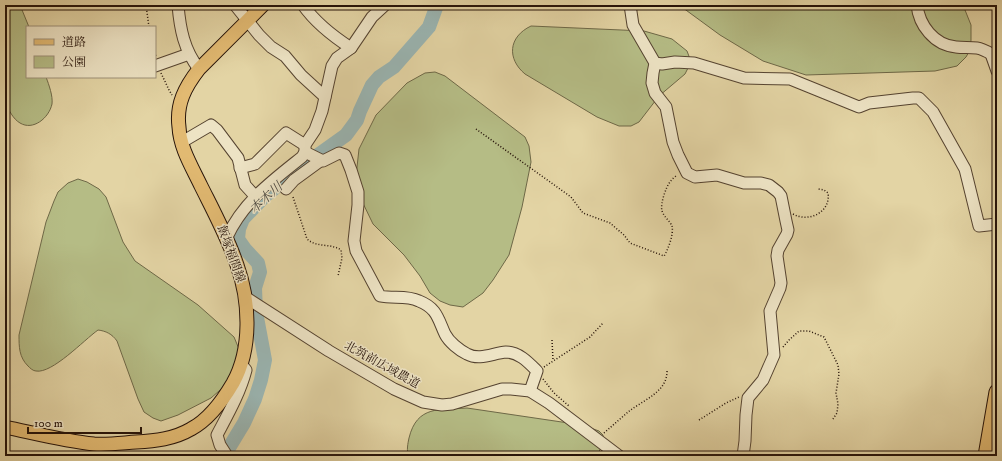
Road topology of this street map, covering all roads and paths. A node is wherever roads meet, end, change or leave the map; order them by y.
1 (146, 5) edge
2 (178, 5) edge
3 (235, 5) edge
4 (263, 5) edge
5 (303, 5) edge
6 (385, 5) edge
7 (630, 5) edge
8 (917, 5) edge
9 (248, 21) junction
10 (149, 26) edge
11 (352, 48) junction
12 (189, 54) junction
13 (994, 56) edge
14 (656, 63) junction
15 (156, 65) edge
16 (199, 69) junction
17 (997, 71) edge
18 (325, 96) junction
19 (179, 104) junction
20 (476, 129) dead end
21 (182, 142) junction
22 (305, 149) junction
23 (320, 161) junction
24 (240, 168) junction
25 (687, 173) junction
26 (276, 178) junction
27 (818, 189) dead end
28 (290, 193) junction
29 (255, 196) junction
30 (782, 200) junction
31 (997, 224) edge
32 (227, 237) junction
33 (338, 276) dead end
34 (250, 300) junction
35 (603, 323) dead end
36 (552, 340) dead end
37 (774, 355) junction
38 (553, 360) junction
39 (242, 365) junction
40 (667, 370) dead end
41 (537, 371) junction
42 (530, 392) junction
43 (997, 392) edge
44 (748, 398) junction
45 (570, 419) junction
46 (833, 419) dead end
47 (700, 420) dead end
48 (5, 426) edge
49 (596, 439) junction
50 (227, 456) edge
51 (619, 456) edge
52 (743, 456) edge
53 (986, 456) edge

1 - 10 path
2 - 12 street
3 - 9 street
4 - 9 main road, 飯塚福間線
5 - 11 street
6 - 11 street
7 - 14 street
8 - 13 street
9 - 16 main road, 飯塚福間線
9 - 18 street
11 - 18 street
12 - 15 street
12 - 16 street
13 - 17 street
14 - 25 street
14 - 31 street
15 - 19 path
16 - 19 main road, 飯塚福間線
18 - 22 street
19 - 21 main road, 飯塚福間線
20 - 25 path
21 - 24 street
21 - 32 main road, 飯塚福間線
22 - 23 street
22 - 24 street
22 - 26 street
23 - 28 street
23 - 41 street
24 - 29 street
25 - 30 street
26 - 28 street
26 - 29 street
27 - 30 path
28 - 33 path
29 - 32 street
30 - 37 street
32 - 34 main road, 飯塚福間線
34 - 39 main road, 飯塚福間線
34 - 42 street, 北筑前広域農道
35 - 38 path
36 - 38 path
37 - 44 street
37 - 46 path
38 - 41 path
39 - 48 main road, 飯塚福間線
39 - 50 street
40 - 49 path
41 - 42 street
41 - 45 path
42 - 45 street, 北筑前広域農道
43 - 53 highway
44 - 47 path
44 - 52 street
45 - 49 street, 北筑前広域農道
49 - 51 street, 北筑前広域農道

